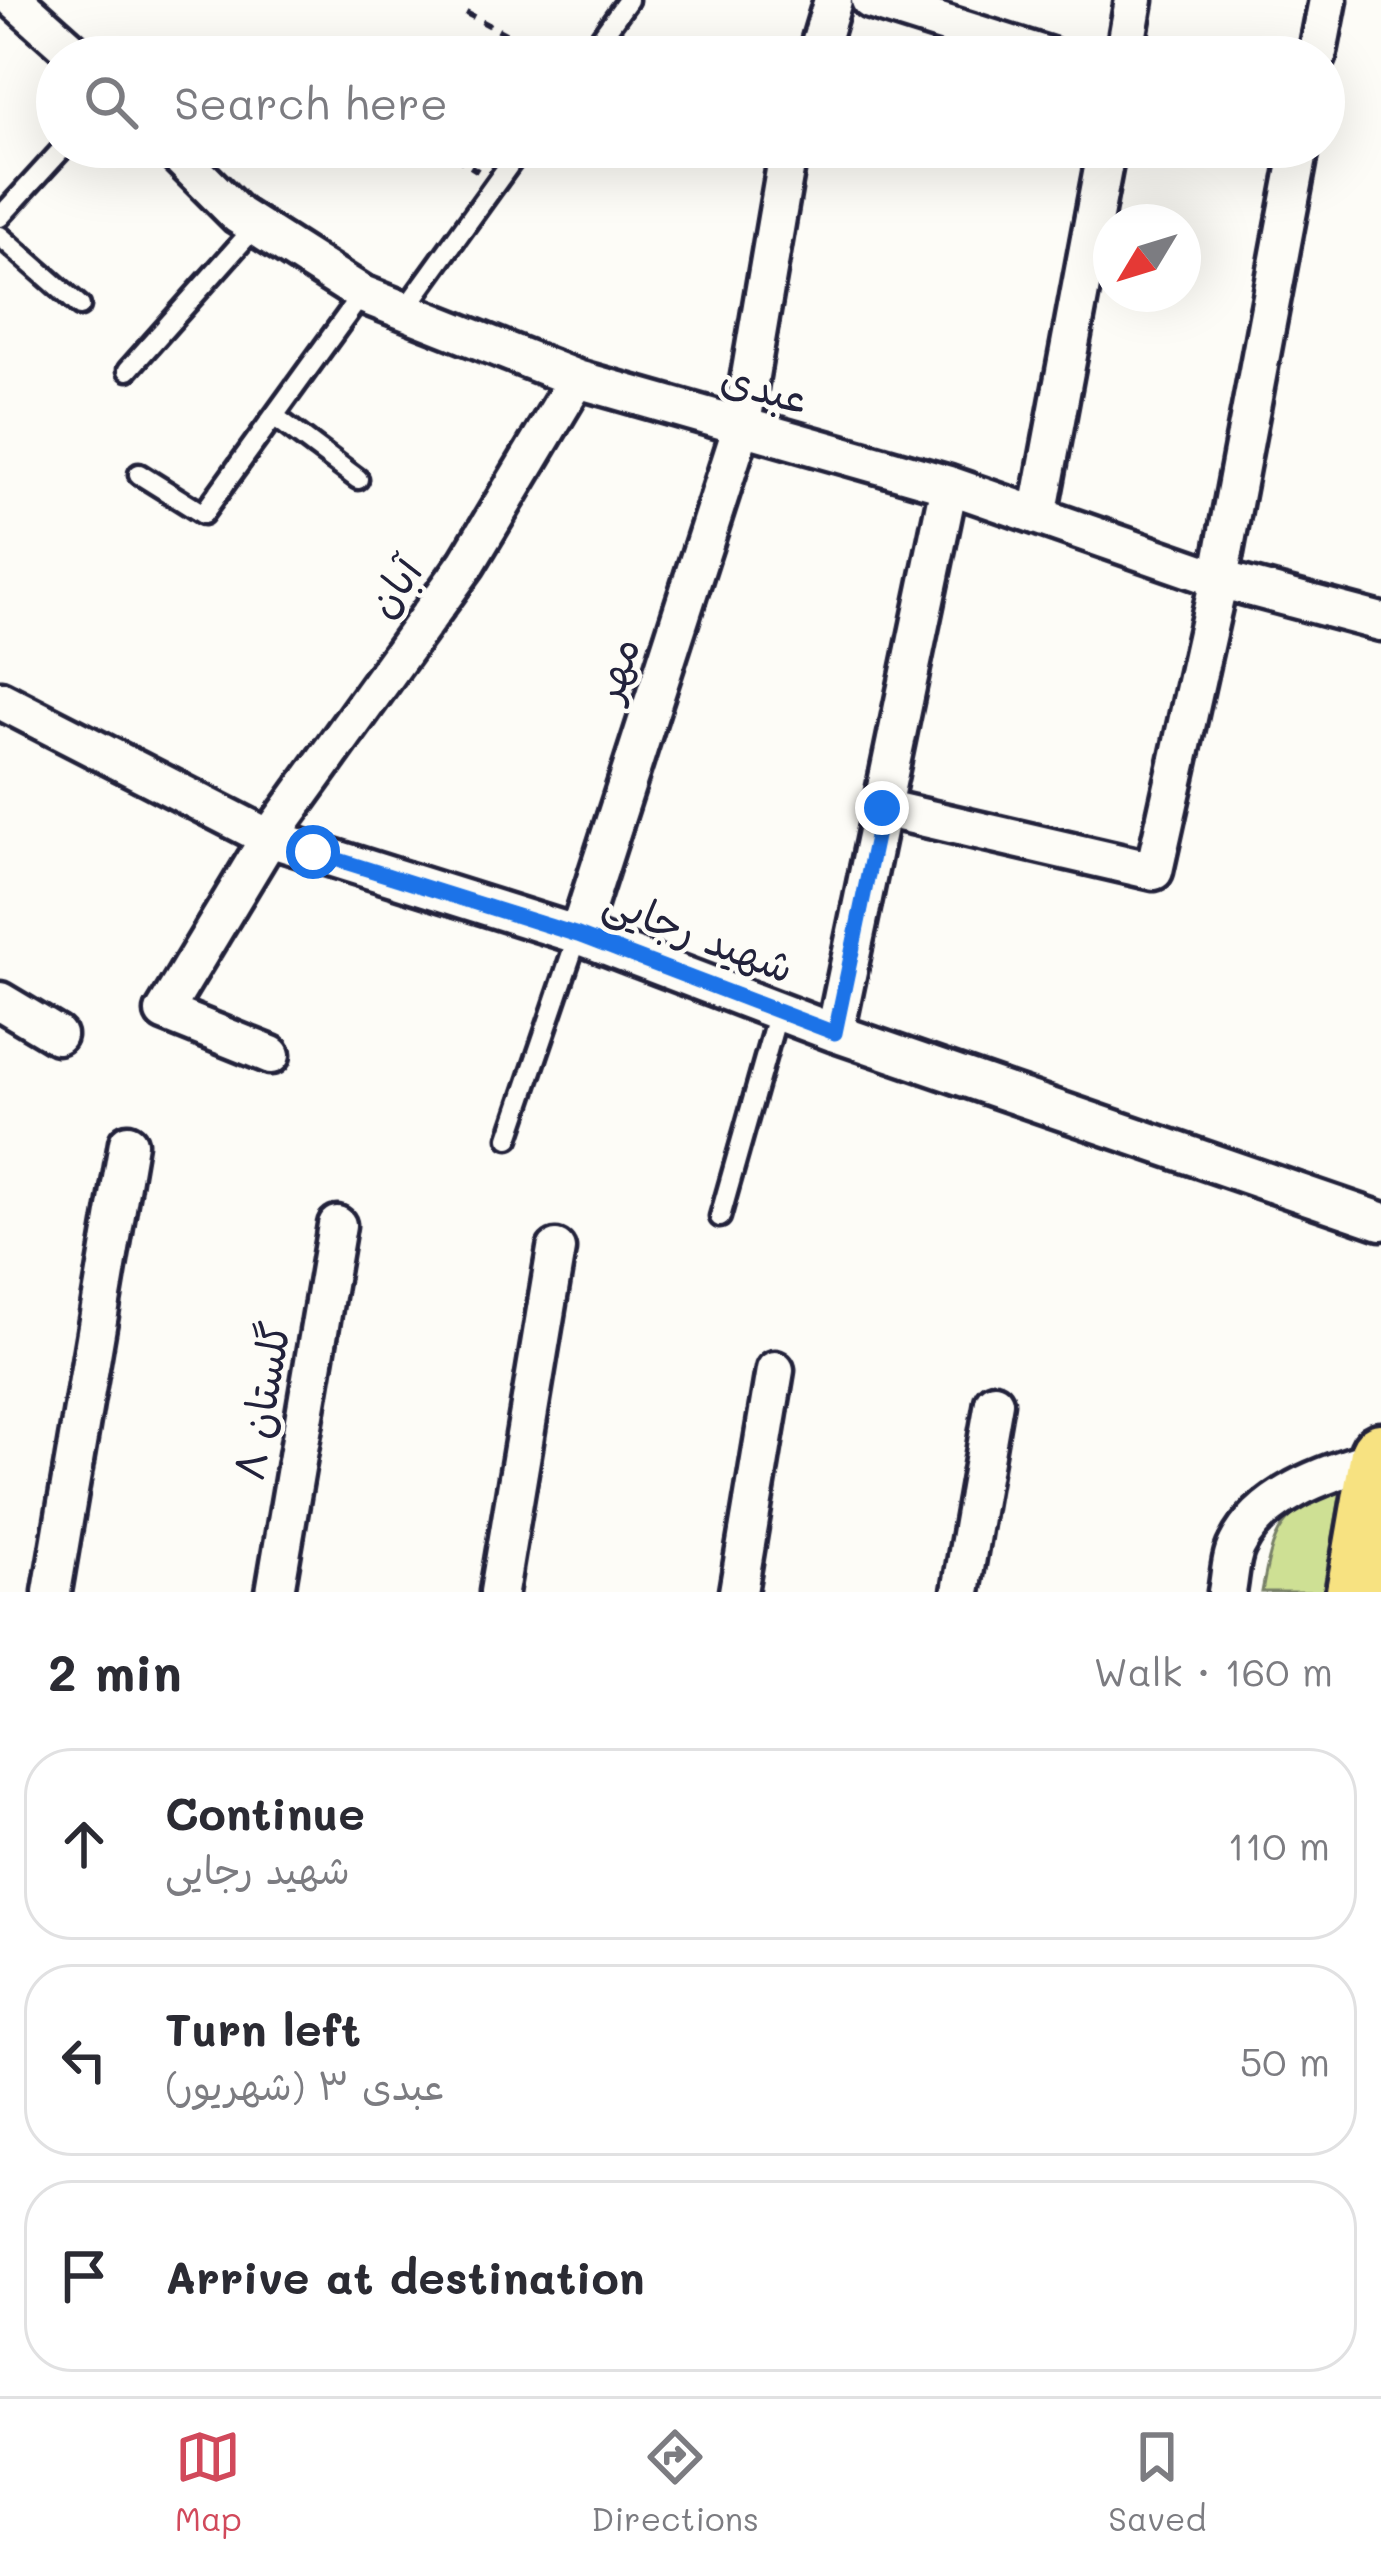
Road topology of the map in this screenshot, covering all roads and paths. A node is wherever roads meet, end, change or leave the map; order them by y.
1 (15, 0) edge
2 (628, 0) edge
3 (833, 0) edge
4 (870, 0) edge
5 (1134, 0) edge
6 (1328, 0) edge
7 (466, 13) dead end
8 (55, 36) edge
9 (509, 36) edge
10 (602, 36) edge
11 (822, 36) edge
12 (984, 36) edge
13 (1128, 36) edge
14 (1321, 36) edge
15 (45, 168) edge
16 (193, 168) edge
17 (473, 168) edge
18 (507, 168) edge
19 (785, 168) edge
20 (1103, 168) edge
21 (1296, 168) edge
22 (496, 183) junction
23 (0, 218) edge
24 (256, 226) junction
25 (0, 236) edge
26 (362, 294) junction
27 (80, 306) dead end
28 (404, 311) junction
29 (128, 370) dead end
30 (577, 379) junction
31 (274, 416) junction
32 (741, 429) junction
33 (139, 474) dead end
34 (358, 479) dead end
35 (950, 485) junction
36 (1038, 516) junction
37 (1220, 579) junction
38 (1381, 622) edge
39 (0, 700) edge
40 (882, 808) junction
41 (269, 838) junction
42 (578, 935) junction
43 (0, 1001) edge
44 (778, 1012) junction
45 (835, 1033) junction
46 (57, 1035) dead end
47 (271, 1054) dead end
48 (509, 1138) dead end
49 (128, 1143) dead end
50 (720, 1217) dead end
51 (1381, 1221) edge
52 (337, 1225) dead end
53 (556, 1249) dead end
54 (775, 1370) dead end
55 (994, 1402) dead end
56 (1381, 1455) edge
57 (52, 1592) edge
58 (275, 1592) edge
59 (499, 1592) edge
60 (738, 1592) edge
61 (961, 1592) edge
62 (1227, 1592) edge
63 (1357, 1592) edge

1 - 8 street
2 - 10 lane
3 - 11 street
4 - 12 street
5 - 13 street
6 - 14 street
7 - 9 path
15 - 23 lane
16 - 24 street, عبدی
17 - 22 path
18 - 22 lane
19 - 32 street, مهر
20 - 36 street
21 - 37 street
22 - 28 lane
24 - 26 street, عبدی
24 - 29 lane
25 - 27 lane
26 - 28 street, عبدی
26 - 31 lane
28 - 30 street, عبدی
30 - 32 street, عبدی
30 - 41 street, آبان
31 - 33 lane
31 - 34 lane
32 - 35 street, عبدی
32 - 42 street, مهر
35 - 36 street, عبدی
35 - 40 street
36 - 37 street, عبدی
37 - 38 street, عبدی
37 - 40 street
39 - 41 street, شهید رجایی
40 - 45 street
41 - 42 street, شهید رجایی
41 - 47 street, آبان
42 - 44 street, شهید رجایی
42 - 48 lane
43 - 46 street
44 - 45 street, شهید رجایی
44 - 50 lane
45 - 51 street, شهید رجایی
49 - 57 street
52 - 58 street, گلستان ۸
53 - 59 street
54 - 60 street
55 - 61 street
56 - 62 street
56 - 63 highway

